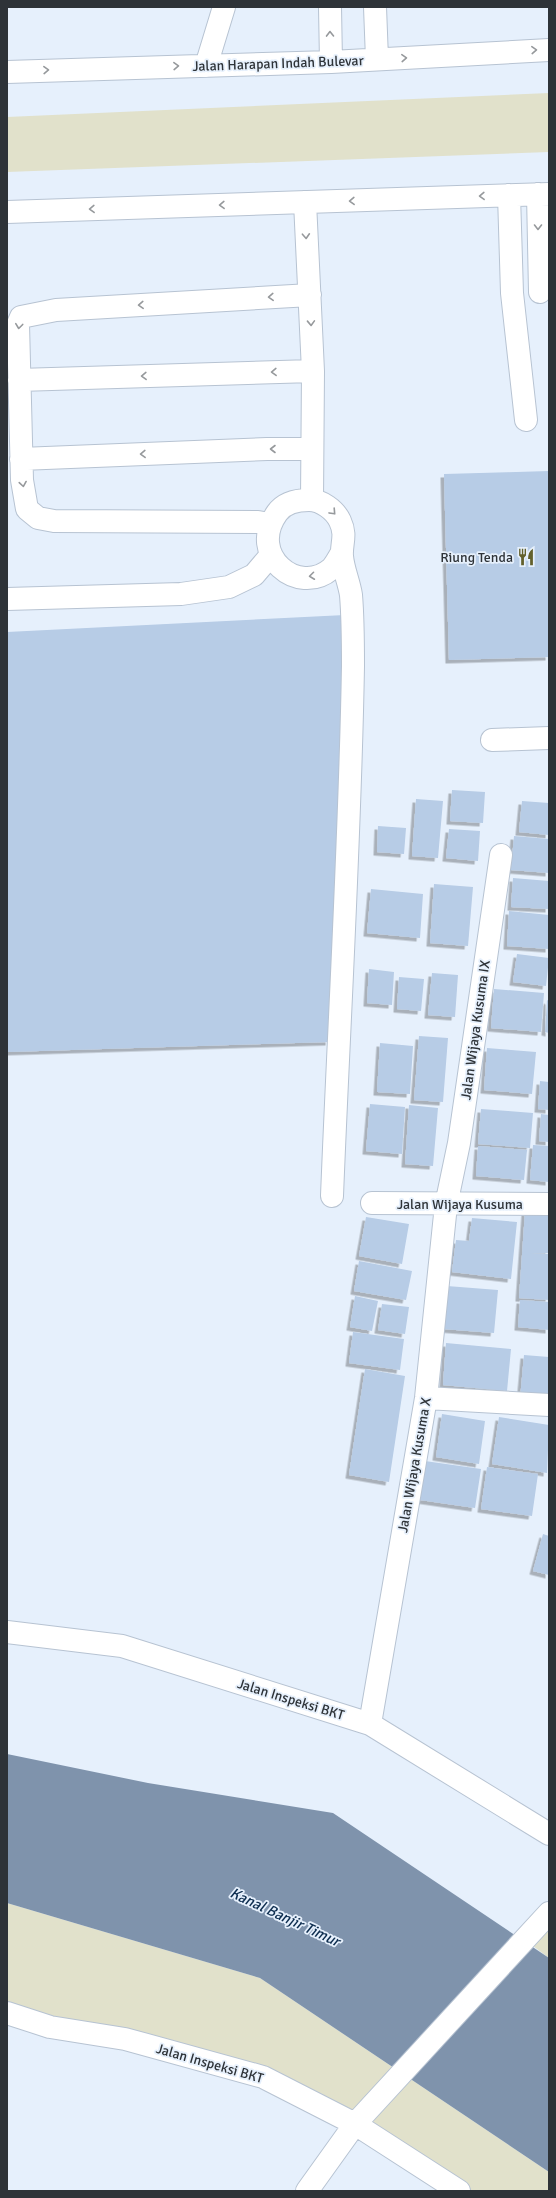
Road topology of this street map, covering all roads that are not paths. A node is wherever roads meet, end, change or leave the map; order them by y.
1 (224, 7) edge
2 (330, 7) edge
3 (375, 7) edge
4 (549, 50) edge
5 (377, 59) junction
6 (331, 62) junction
7 (206, 66) junction
8 (7, 72) edge
9 (543, 194) edge
10 (509, 195) junction
11 (305, 202) junction
12 (7, 212) edge
13 (545, 292) edge
14 (512, 293) junction
15 (310, 295) junction
16 (313, 371) junction
17 (19, 380) junction
18 (526, 420) dead end
19 (312, 449) junction
20 (21, 460) junction
21 (312, 500) junction
22 (269, 524) junction
23 (341, 554) junction
24 (271, 556) junction
25 (7, 600) edge
26 (549, 738) edge
27 (492, 740) dead end
28 (501, 855) dead end
29 (332, 1196) dead end
30 (372, 1203) dead end
31 (549, 1204) edge
32 (446, 1205) junction
33 (426, 1398) junction
34 (549, 1405) edge
35 (7, 1632) edge
36 (370, 1724) junction
37 (549, 1834) edge
38 (549, 1913) edge
39 (7, 2013) edge
40 (355, 2124) junction
41 (307, 2191) edge
42 (459, 2191) edge

1 - 7 street
6 -> 2 street
3 - 5 street
5 -> 4 street, Jalan Harapan Indah Bulevar
5 - 6 street, Jalan Harapan Indah Bulevar
6 - 7 street, Jalan Harapan Indah Bulevar
8 -> 7 street, Jalan Harapan Indah Bulevar
9 - 10 street
9 -> 13 street
10 -> 11 street
10 - 14 street
11 -> 12 street
11 -> 15 street
13 - 14 street
14 - 18 street
15 -> 16 street
15 -> 17 street
16 -> 17 street
16 - 19 street
17 - 20 street
19 -> 20 street
19 - 21 street
20 -> 22 street
21 - 22 street
21 -> 23 street
22 - 24 street
23 -> 24 street
23 - 29 street
24 - 25 street
26 - 27 street
28 - 32 street, Jalan Wijaya Kusuma IX
30 - 32 street, Jalan Wijaya Kusuma
31 - 32 street, Jalan Wijaya Kusuma
32 - 33 street, Jalan Wijaya Kusuma X
33 - 34 street
33 - 36 street, Jalan Wijaya Kusuma X
35 - 36 street, Jalan Inspeksi BKT
36 - 37 street, Jalan Inspeksi BKT
38 - 40 street
39 - 40 street, Jalan Inspeksi BKT
40 - 41 street
40 - 42 street, Jalan Inspeksi BKT

